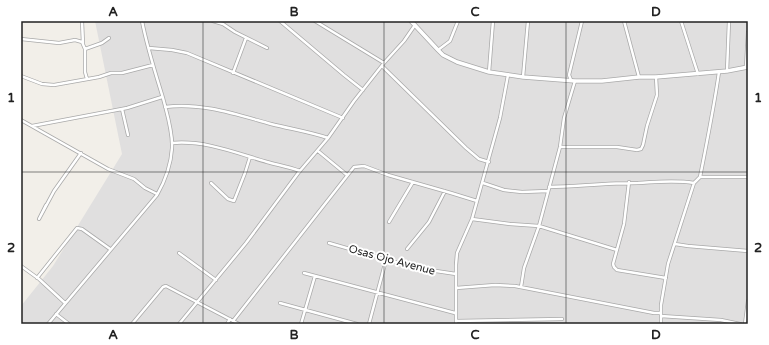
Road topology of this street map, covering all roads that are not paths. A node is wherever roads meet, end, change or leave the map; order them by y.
1 (82, 21) edge
2 (142, 21) edge
3 (213, 21) edge
4 (280, 21) edge
5 (315, 21) edge
6 (411, 21) edge
7 (458, 21) edge
8 (493, 21) edge
9 (528, 21) edge
10 (582, 21) edge
11 (624, 21) edge
12 (681, 21) edge
13 (729, 21) edge
14 (416, 25) junction
15 (748, 32) edge
16 (109, 38) dead end
17 (246, 38) junction
18 (21, 39) edge
19 (83, 44) junction
20 (149, 48) junction
21 (267, 48) dead end
22 (85, 49) junction
23 (438, 50) junction
24 (383, 64) junction
25 (153, 65) junction
26 (747, 67) edge
27 (719, 71) junction
28 (727, 71) junction
29 (489, 72) junction
30 (233, 73) junction
31 (698, 74) junction
32 (508, 75) junction
33 (21, 76) edge
34 (523, 77) junction
35 (639, 77) junction
36 (656, 77) junction
37 (87, 79) junction
38 (573, 81) junction
39 (363, 90) junction
40 (162, 97) junction
41 (165, 107) junction
42 (122, 109) junction
43 (343, 118) junction
44 (21, 120) edge
45 (32, 126) junction
46 (128, 135) dead end
47 (328, 138) junction
48 (172, 143) junction
49 (560, 147) junction
50 (318, 151) junction
51 (81, 153) junction
52 (250, 157) junction
53 (488, 162) junction
54 (300, 170) junction
55 (347, 175) junction
56 (700, 177) junction
57 (748, 177) edge
58 (413, 182) junction
59 (629, 182) junction
60 (211, 183) dead end
61 (483, 183) junction
62 (694, 183) junction
63 (549, 187) junction
64 (445, 191) junction
65 (548, 191) junction
66 (157, 194) junction
67 (477, 202) junction
68 (46, 205) dead end
69 (43, 212) dead end
70 (39, 219) junction
71 (472, 219) junction
72 (389, 222) dead end
73 (539, 226) junction
74 (328, 243) dead end
75 (675, 244) junction
76 (407, 249) dead end
77 (110, 250) junction
78 (616, 250) junction
79 (748, 251) edge
80 (180, 253) dead end
81 (386, 260) junction
82 (21, 266) edge
83 (304, 273) dead end
84 (456, 274) junction
85 (315, 276) junction
86 (37, 278) junction
87 (666, 278) junction
88 (216, 280) junction
89 (521, 287) junction
90 (456, 288) junction
91 (378, 293) junction
92 (748, 301) edge
93 (198, 302) junction
94 (65, 303) junction
95 (280, 303) dead end
96 (305, 310) junction
97 (455, 313) junction
98 (56, 314) junction
99 (661, 314) junction
100 (230, 319) junction
101 (562, 319) dead end
102 (233, 321) junction
103 (456, 323) edge
104 (48, 324) edge
105 (69, 324) edge
106 (132, 324) edge
107 (179, 324) edge
108 (227, 324) edge
109 (239, 324) edge
110 (302, 324) edge
111 (356, 324) edge
112 (369, 324) edge
113 (660, 324) edge
114 (740, 324) edge
115 (744, 324) edge

1 - 19 street
2 - 20 street
3 - 17 street
4 - 39 street
5 - 24 street
6 - 14 street
7 - 23 street
8 - 29 street
9 - 34 street
10 - 38 street
11 - 35 street
12 - 31 street
13 - 28 street
14 - 23 street
14 - 24 street
15 - 26 street
16 - 22 street
17 - 21 street
17 - 30 street
18 - 19 street
19 - 22 street
20 - 25 street
20 - 30 street
22 - 37 street
23 - 29 street
24 - 39 street
24 - 53 street
25 - 37 street
25 - 40 street
26 - 28 street
27 - 28 street
27 - 31 street
27 - 56 street
29 - 32 street
30 - 43 street
31 - 36 street
32 - 34 street
32 - 53 street
33 - 37 street
34 - 38 street
35 - 36 street
35 - 38 street
36 - 49 street
38 - 49 street
39 - 43 street
40 - 41 street
40 - 42 street
41 - 47 street
41 - 48 street
42 - 45 street
42 - 46 street
43 - 47 street
44 - 45 street
45 - 51 street
47 - 50 street
48 - 52 street
48 - 66 street
49 - 63 street
50 - 54 street
50 - 55 street
51 - 66 street
51 - 70 street
52 - 54 street
52 - 60 street
53 - 61 street
54 - 88 street
55 - 58 street
55 - 102 street
56 - 57 street
56 - 62 street
58 - 64 street
58 - 72 street
59 - 62 street
59 - 63 street
59 - 78 street
61 - 65 street
61 - 67 street
62 - 75 street
63 - 65 street
64 - 67 street
64 - 76 street
65 - 73 street
66 - 77 street
67 - 71 street
68 - 70 street
69 - 70 street
71 - 73 street
71 - 84 street
73 - 78 street
73 - 89 street
74 - 81 street, Osas Ojo Avenue
75 - 79 street
75 - 87 street
77 - 86 street
77 - 94 street
78 - 87 street
80 - 88 street
81 - 84 street, Osas Ojo Avenue
81 - 91 street
82 - 86 street
83 - 85 street
84 - 90 street
85 - 91 street
85 - 96 street
86 - 94 street
87 - 99 street
88 - 93 street
89 - 90 street
89 - 99 street
90 - 97 street
91 - 97 street
91 - 112 street
92 - 115 street
93 - 100 street
93 - 106 street
93 - 107 street
94 - 98 street
95 - 96 street
96 - 110 street
96 - 111 street
97 - 103 street
98 - 104 street
98 - 105 street
99 - 113 street
99 - 114 street
100 - 102 street
100 - 108 street
101 - 103 street
102 - 109 street

